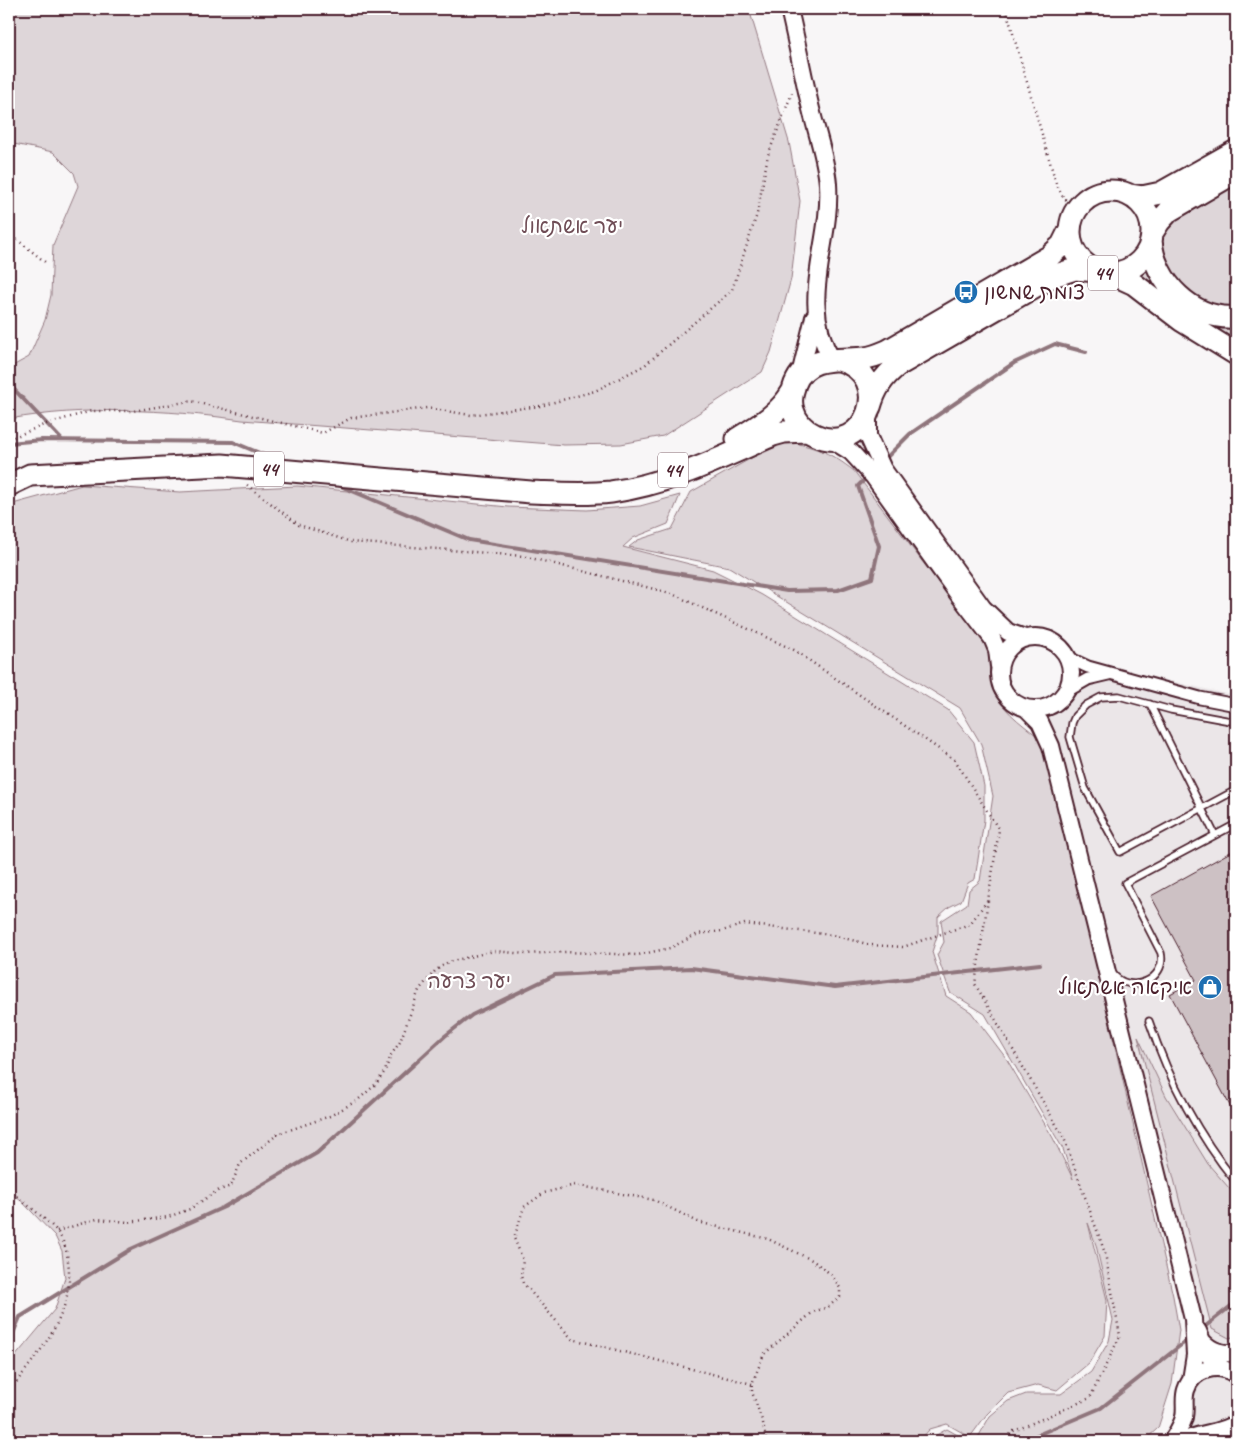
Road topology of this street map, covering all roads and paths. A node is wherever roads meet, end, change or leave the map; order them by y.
1 (789, 9) edge
2 (1006, 9) edge
3 (803, 71) junction
4 (1236, 151) edge
5 (1236, 172) edge
6 (1129, 195) junction
7 (1073, 220) junction
8 (9, 233) edge
9 (1152, 237) junction
10 (45, 262) dead end
11 (1103, 272) junction
12 (816, 300) junction
13 (1236, 317) edge
14 (1236, 354) edge
15 (835, 360) junction
16 (796, 383) junction
17 (869, 410) junction
18 (806, 431) junction
19 (9, 439) edge
20 (830, 439) junction
21 (875, 467) junction
22 (245, 483) dead end
23 (9, 485) edge
24 (531, 492) junction
25 (1025, 638) junction
26 (1065, 653) junction
27 (999, 666) junction
28 (1115, 673) junction
29 (1063, 696) junction
30 (1150, 704) junction
31 (1236, 705) edge
32 (1027, 709) junction
33 (1236, 722) edge
34 (1051, 746) junction
35 (1236, 790) edge
36 (1202, 808) junction
37 (1236, 824) edge
38 (1215, 835) junction
39 (988, 899) junction
40 (1103, 957) junction
41 (1149, 1021) dead end
42 (1236, 1182) edge
43 (9, 1190) edge
44 (57, 1231) junction
45 (1193, 1319) junction
46 (1201, 1340) junction
47 (1236, 1353) edge
48 (1230, 1369) edge
49 (1192, 1380) junction
50 (752, 1384) junction
51 (9, 1392) edge
52 (1185, 1403) junction
53 (1236, 1423) edge
54 (1215, 1430) junction
55 (766, 1441) edge
56 (1003, 1441) edge
57 (1172, 1441) edge
58 (1184, 1441) edge

1 - 3 street
2 - 7 path
3 - 12 street
3 - 19 path
4 - 6 highway, 44
5 - 9 highway, 44
6 - 7 highway, 44
6 - 9 highway
7 - 11 highway, 44
7 - 15 highway, 44
8 - 10 path
9 - 11 highway, 44
9 - 13 highway
11 - 14 highway
11 - 17 highway, 44
12 - 15 street
12 - 16 street
15 - 16 highway, 44
15 - 17 highway
16 - 18 highway
16 - 24 highway, 44
17 - 20 highway, 44
17 - 21 street
18 - 20 highway, 44
18 - 24 highway, 44
20 - 21 street
21 - 25 street
21 - 27 street
22 - 39 path
23 - 24 highway, 44
25 - 26 street
25 - 27 street
26 - 28 street
26 - 29 street
27 - 32 street
28 - 29 street
28 - 31 street
29 - 32 street
29 - 34 street
30 - 33 lane
30 - 36 lane
30 - 36 lane
32 - 34 street
34 - 40 street
35 - 36 lane
36 - 38 lane
37 - 38 lane
38 - 40 lane
39 - 44 path
39 - 56 path
40 - 45 street
41 - 42 lane
43 - 44 path
44 - 51 path
45 - 46 street
45 - 49 street
46 - 47 street
46 - 48 street
48 - 49 street
49 - 52 street
50 - 50 path
50 - 55 path
52 - 54 street
52 - 57 street
53 - 54 street
54 - 58 street

